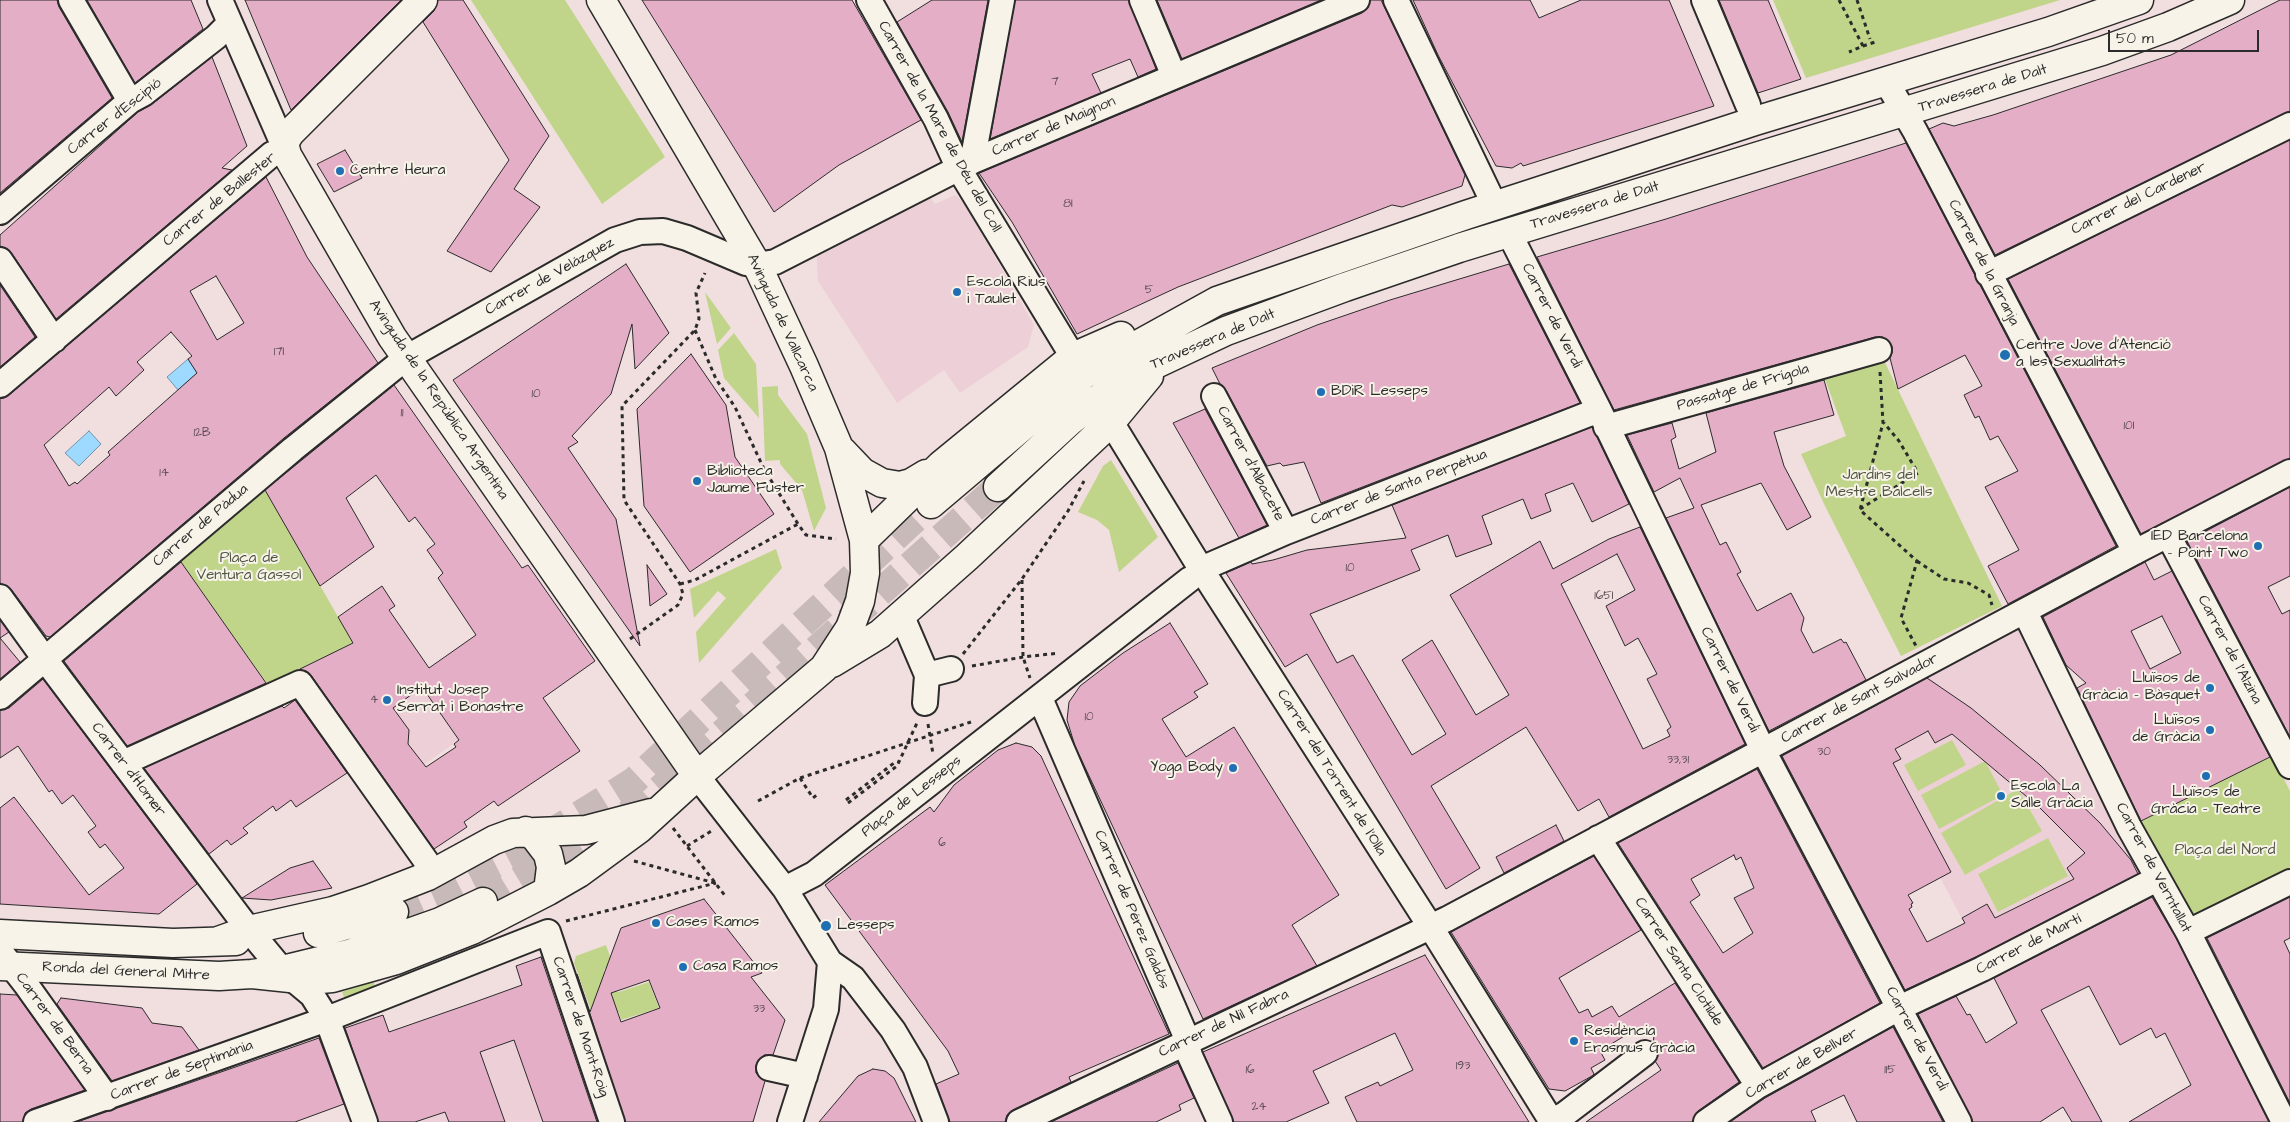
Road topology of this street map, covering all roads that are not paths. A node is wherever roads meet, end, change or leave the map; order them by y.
1 (71, 0) edge
2 (220, 0) edge
3 (423, 0) edge
4 (869, 0) edge
5 (1002, 0) edge
6 (1142, 0) edge
7 (1357, 0) edge
8 (1396, 0) edge
9 (1704, 0) edge
10 (2139, 0) edge
11 (2230, 0) edge
12 (601, 3) edge
13 (230, 23) junction
14 (1174, 76) junction
15 (1886, 81) junction
16 (130, 101) junction
17 (1748, 105) dead end
18 (1905, 113) junction
19 (2290, 125) edge
20 (285, 149) junction
21 (966, 160) junction
22 (1496, 206) junction
23 (0, 212) edge
24 (1508, 233) junction
25 (0, 260) edge
26 (757, 265) junction
27 (1988, 274) junction
28 (54, 340) junction
29 (1879, 350) road end
30 (406, 358) junction
31 (1078, 366) junction
32 (0, 385) edge
33 (1214, 396) dead end
34 (1105, 411) junction
35 (1603, 418) junction
36 (839, 448) junction
37 (941, 465) junction
38 (2290, 472) edge
39 (998, 487) tunnel mouth
40 (931, 504) tunnel mouth
41 (1286, 532) junction
42 (2168, 535) junction
43 (864, 540) junction
44 (2135, 552) junction
45 (1196, 574) junction
46 (0, 597) edge
47 (2025, 612) junction
48 (906, 626) dead end
49 (44, 658) junction
50 (824, 668) junction
51 (951, 669) road end
52 (928, 675) junction
53 (0, 697) edge
54 (1039, 700) junction
55 (924, 703) road end
56 (1763, 750) junction
57 (123, 763) junction
58 (2290, 766) edge
59 (697, 776) junction
60 (667, 820) junction
61 (526, 831) junction
62 (1598, 838) junction
63 (428, 876) junction
64 (2157, 879) junction
65 (2290, 882) edge
66 (785, 889) junction
67 (548, 891) junction
68 (483, 902) tunnel mouth
69 (394, 912) tunnel mouth
70 (1430, 926) junction
71 (2188, 932) junction
72 (0, 934) edge
73 (254, 935) junction
74 (4, 961) edge
75 (830, 962) junction
76 (289, 975) junction
77 (1899, 1008) junction
78 (327, 1019) junction
79 (1187, 1040) junction
80 (1645, 1053) dead end
81 (769, 1068) dead end
82 (805, 1076) junction
83 (1758, 1086) junction
84 (108, 1098) junction
85 (36, 1122) edge
86 (365, 1122) edge
87 (612, 1122) edge
88 (790, 1122) edge
89 (936, 1122) edge
90 (1019, 1122) edge
91 (1220, 1122) edge
92 (1551, 1122) edge
93 (1706, 1122) edge
94 (1959, 1122) edge
95 (2284, 1122) edge

1 - 16 street
2 - 13 street, Avinguda de la República Argentina
3 - 20 main road, Carrer de Ballester
4 - 21 street, Carrer de la Mare de Déu del Coll
5 - 21 street
6 - 14 street
7 - 14 street, Carrer de Maignon
8 - 22 street
9 - 17 street
10 - 15 main road, Travessera de Dalt
11 - 18 main road, Travessera de Dalt
12 - 26 main road, Avinguda de Vallcarca
13 - 16 street, Carrer d'Escipió
13 - 20 street, Avinguda de la República Argentina
14 - 21 street, Carrer de Maignon
15 - 18 street, Carrer de la Granja
15 - 22 main road, Travessera de Dalt
16 - 23 street, Carrer d'Escipió
18 - 24 main road, Travessera de Dalt
18 - 27 street, Carrer de la Granja
19 - 27 street, Carrer del Cardener
20 - 28 street, Carrer de Ballester
20 - 30 main road, Avinguda de la República Argentina
21 - 26 street, Carrer de Maignon
21 - 31 street, Carrer de la Mare de Déu del Coll
22 - 24 main road
22 - 31 main road, Travessera de Dalt
24 - 34 main road, Travessera de Dalt
24 - 35 street, Carrer de Verdi
25 - 28 street
26 - 30 street, Carrer de Velázquez
26 - 36 main road, Avinguda de Vallcarca
27 - 44 street, Carrer de la Granja
28 - 32 street, Carrer de Ballester
29 - 35 street, Passatge de Frígola
30 - 49 street, Carrer de Pàdua
30 - 59 main road, Avinguda de la República Argentina
31 - 34 main road
31 - 37 main road
31 - 40 main road, Travessera de Dalt
33 - 41 street, Carrer d'Albacete
34 - 39 main road, Travessera de Dalt
34 - 45 street, Carrer del Torrent de l'Olla
34 - 50 main road
35 - 41 street, Carrer de Santa Perpètua
35 - 56 street, Carrer de Verdi
36 - 37 main road
36 - 43 main road, Avinguda de Vallcarca
37 - 43 main road
38 - 42 street, Carrer de Sant Salvador
41 - 45 street, Carrer de Santa Perpètua
42 - 44 street, Carrer de Sant Salvador
42 - 58 street, Carrer de l'Alzina
43 - 50 main road, Avinguda de Vallcarca
44 - 47 street, Carrer de Sant Salvador
45 - 54 street, Plaça de Lesseps
45 - 70 street, Carrer del Torrent de l'Olla
46 - 49 street, Carrer d'Homer
47 - 56 street, Carrer de Sant Salvador
47 - 64 street, Carrer de Verntallat
48 - 52 street
49 - 53 street, Carrer de Pàdua
49 - 57 street, Carrer d'Homer
50 - 59 main road
51 - 52 street
52 - 55 street
54 - 66 street, Plaça de Lesseps
54 - 79 street, Carrer de Pérez Galdós
56 - 62 street, Carrer de Sant Salvador
56 - 77 street, Carrer de Verdi
57 - 63 street
57 - 73 street, Carrer d'Homer
59 - 60 main road, Ronda del General Mitre
59 - 66 street
60 - 61 main road, Ronda del General Mitre
60 - 67 main road, Ronda del General Mitre
61 - 63 main road, Ronda del General Mitre
61 - 67 main road
62 - 70 street, Carrer de Sant Salvador
62 - 83 street, Carrer Santa Clotilde
63 - 73 main road, Ronda del General Mitre
64 - 71 street, Carrer de Verntallat
64 - 77 street, Carrer de Martí
65 - 71 street
66 - 75 street
67 - 76 main road, Ronda del General Mitre
68 - 76 main road, Ronda del General Mitre
69 - 73 main road, Ronda del General Mitre
70 - 79 street, Carrer de Nil Fabra
70 - 92 street, Carrer del Torrent de l'Olla
71 - 95 street, Carrer de Verntallat
72 - 73 main road, Ronda del General Mitre
73 - 76 street, Carrer d'Homer
74 - 76 main road, Ronda del General Mitre
74 - 84 street, Carrer de Berna
75 - 82 street
75 - 89 street
76 - 78 street, Carrer d'Homer
77 - 83 street, Carrer de Bellver
77 - 94 street, Carrer de Verdi
78 - 84 street, Carrer de Septimània
78 - 86 street, Carrer d'Homer
78 - 87 street, Carrer de Mont-Roig
79 - 90 street, Carrer de Nil Fabra
79 - 91 street, Carrer de Pérez Galdós
80 - 92 street
81 - 82 street
82 - 88 street
83 - 93 street, Carrer de Bellver
84 - 85 street, Carrer de Septimània

